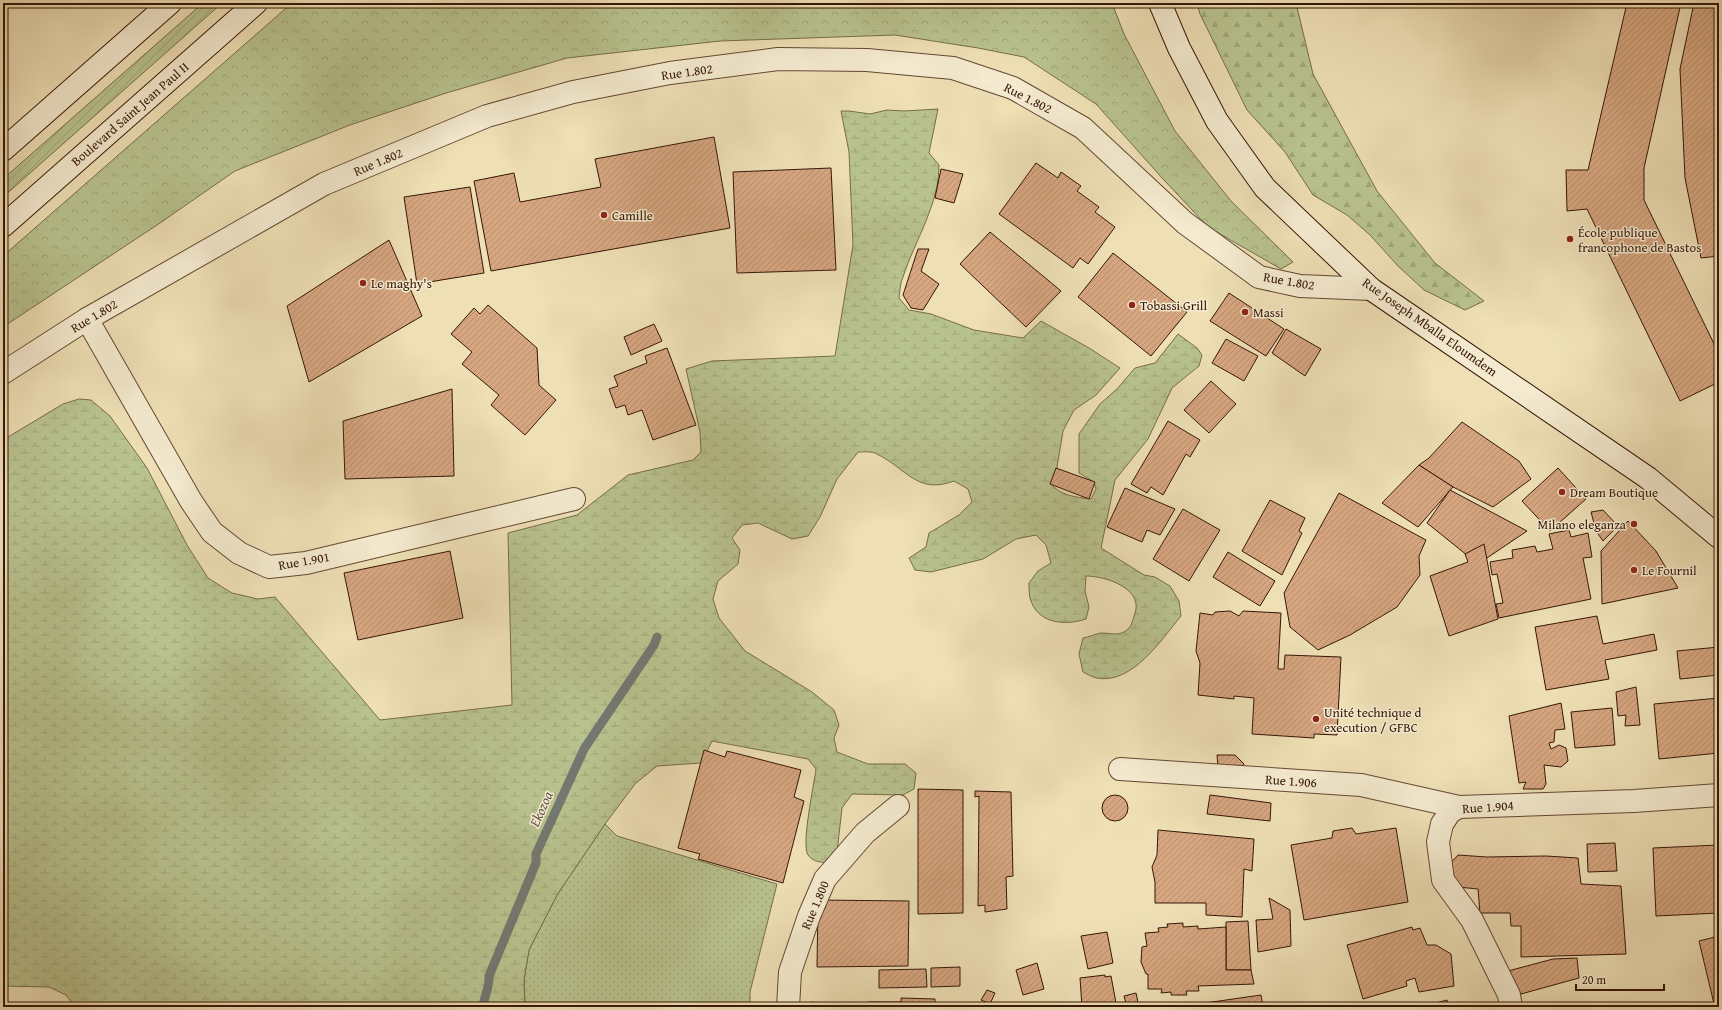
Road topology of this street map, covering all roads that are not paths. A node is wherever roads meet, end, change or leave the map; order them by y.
1 (170, 3) edge
2 (256, 3) edge
3 (1160, 3) edge
4 (3, 150) edge
5 (3, 226) edge
6 (1372, 289) junction
7 (87, 319) junction
8 (3, 374) edge
9 (574, 499) dead end
10 (1719, 537) edge
11 (1120, 769) dead end
12 (1719, 795) edge
13 (898, 806) dead end
14 (1459, 807) junction
15 (788, 1007) edge
16 (1511, 1007) edge

1 - 4 street
2 - 5 street, Boulevard Saint Jean Paul II
3 - 6 street, Rue Joseph Mballa Eloumdem
6 - 7 street, Rue 1.802
6 - 10 street, Rue Joseph Mballa Eloumdem
7 - 8 street, Rue 1.802
7 - 9 street, Rue 1.901
11 - 14 street, Rue 1.906
12 - 14 street, Rue 1.904
13 - 15 street, Rue 1.800
14 - 16 street, Rue 1.904

